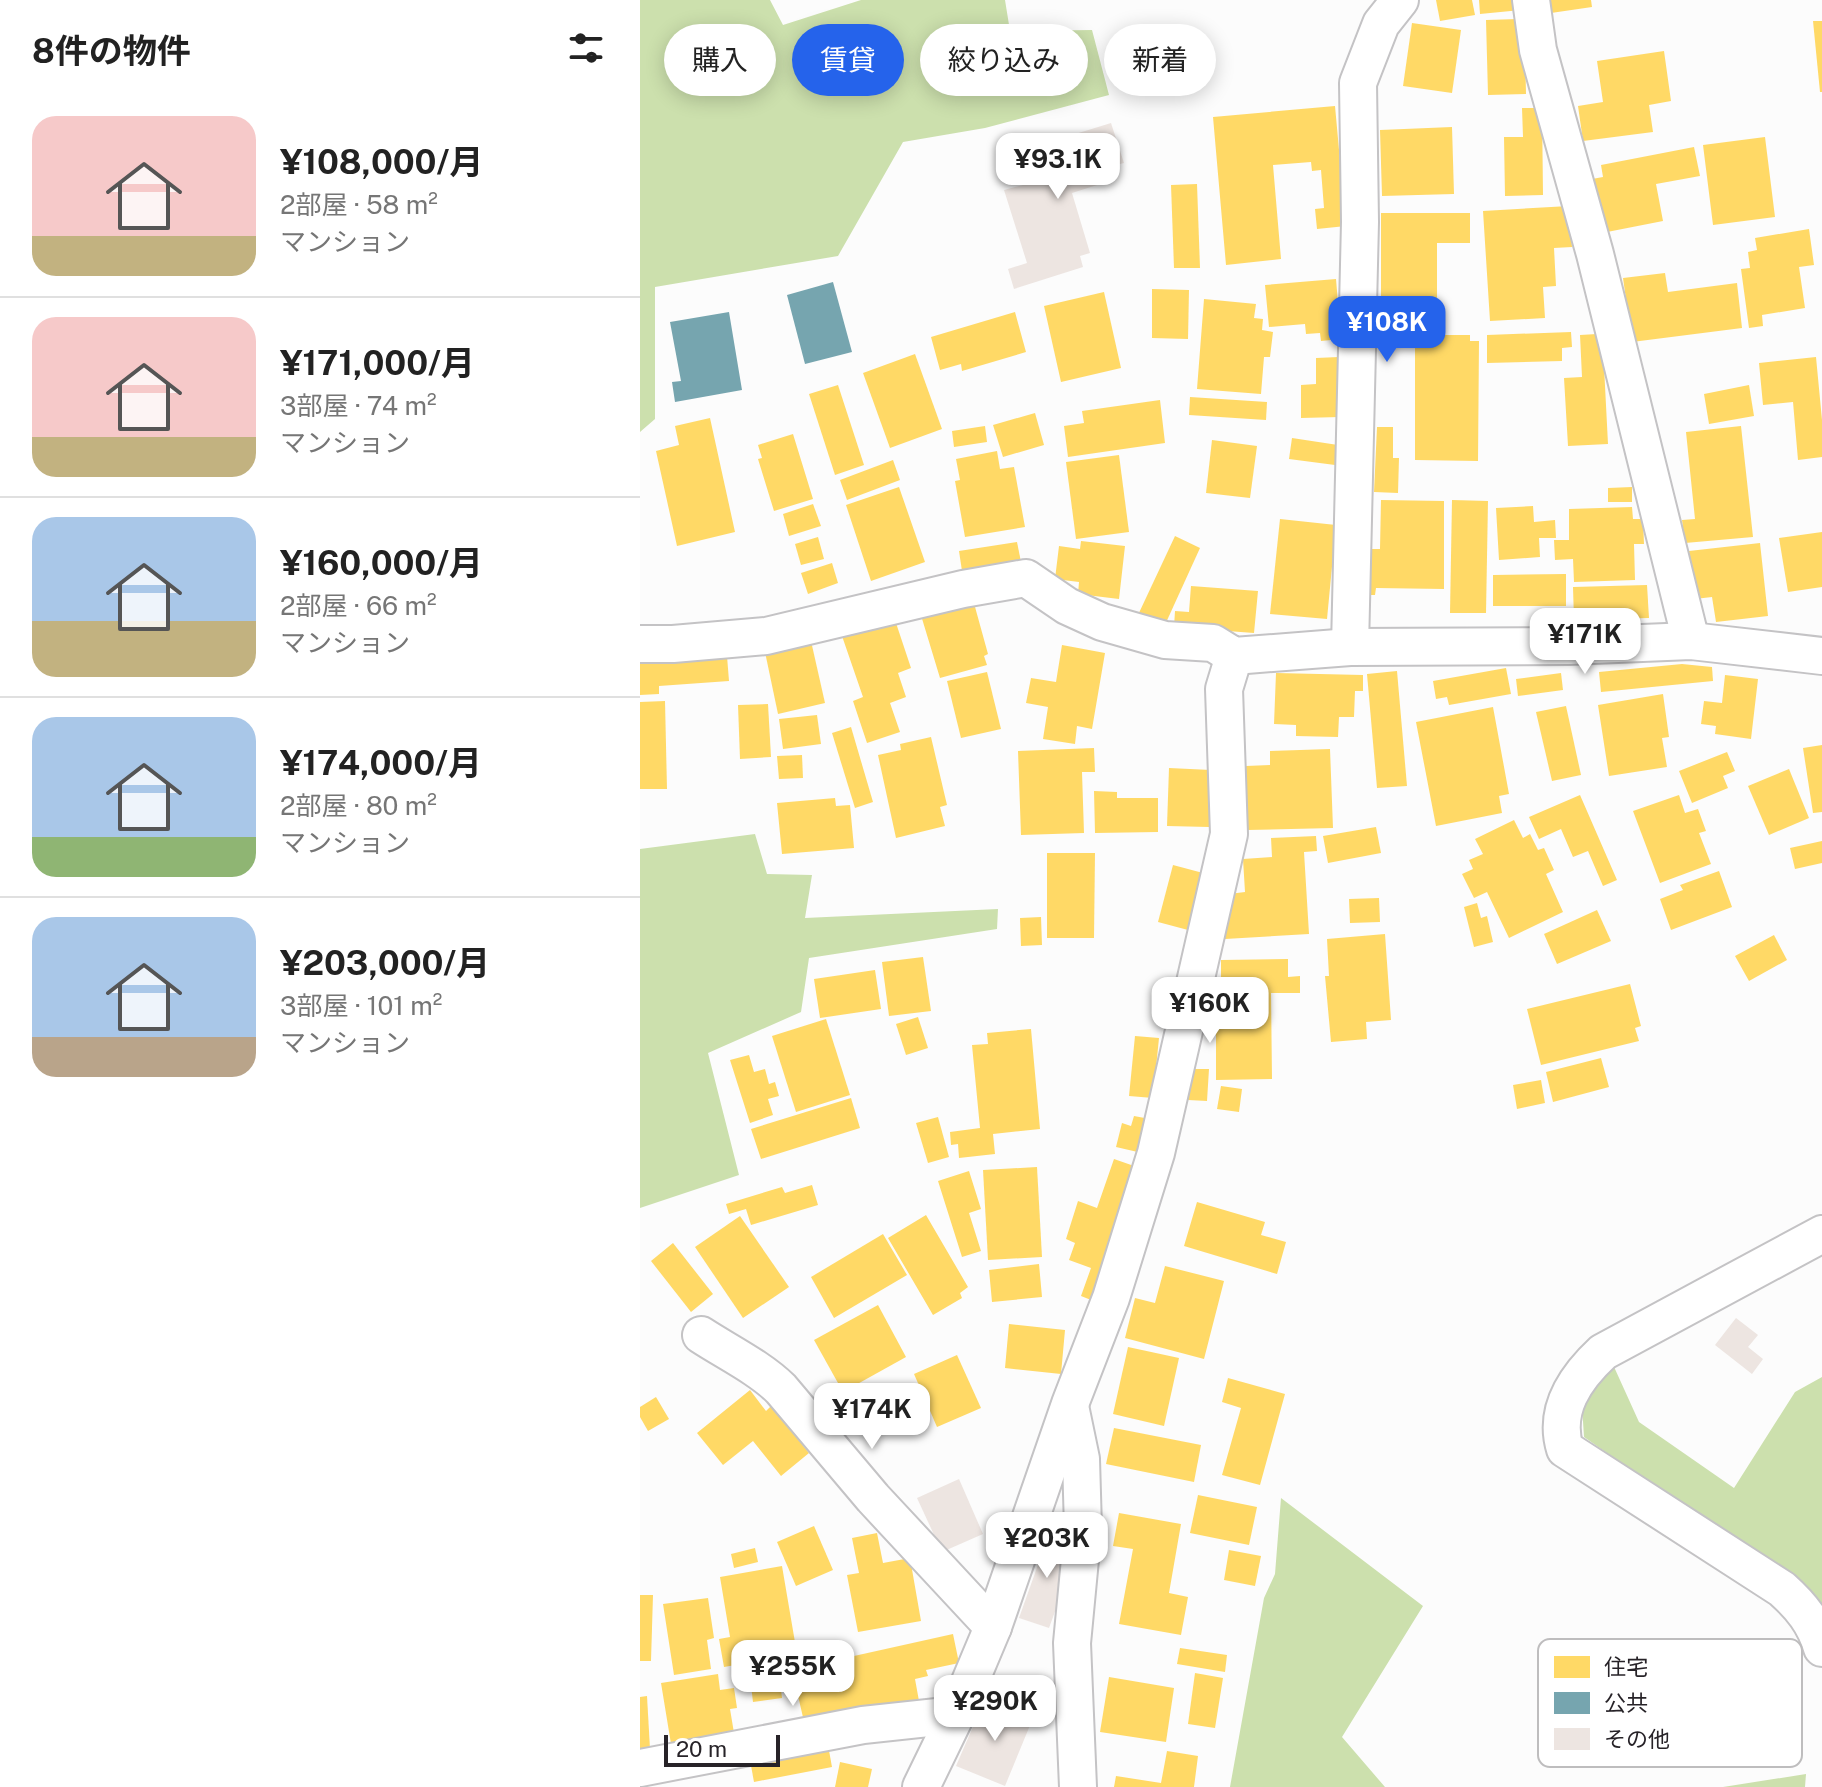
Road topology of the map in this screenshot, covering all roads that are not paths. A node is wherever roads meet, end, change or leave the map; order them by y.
1 (1400, 0) edge
2 (1531, 0) edge
3 (1691, 641) junction
4 (640, 644) edge
5 (1350, 647) junction
6 (1234, 656) junction
7 (1822, 656) edge
8 (1822, 1234) edge
9 (701, 1335) dead end
10 (1070, 1404) junction
11 (993, 1627) junction
12 (1822, 1648) edge
13 (956, 1715) junction
14 (640, 1768) edge
15 (921, 1787) edge
16 (1078, 1787) edge

1 - 5 street
2 - 3 street
3 - 5 street
3 - 7 street
4 - 6 street
5 - 6 street
6 - 10 street
8 - 12 street
9 - 11 street
10 - 11 street
10 - 16 street
11 - 13 street
13 - 14 street
13 - 15 street

